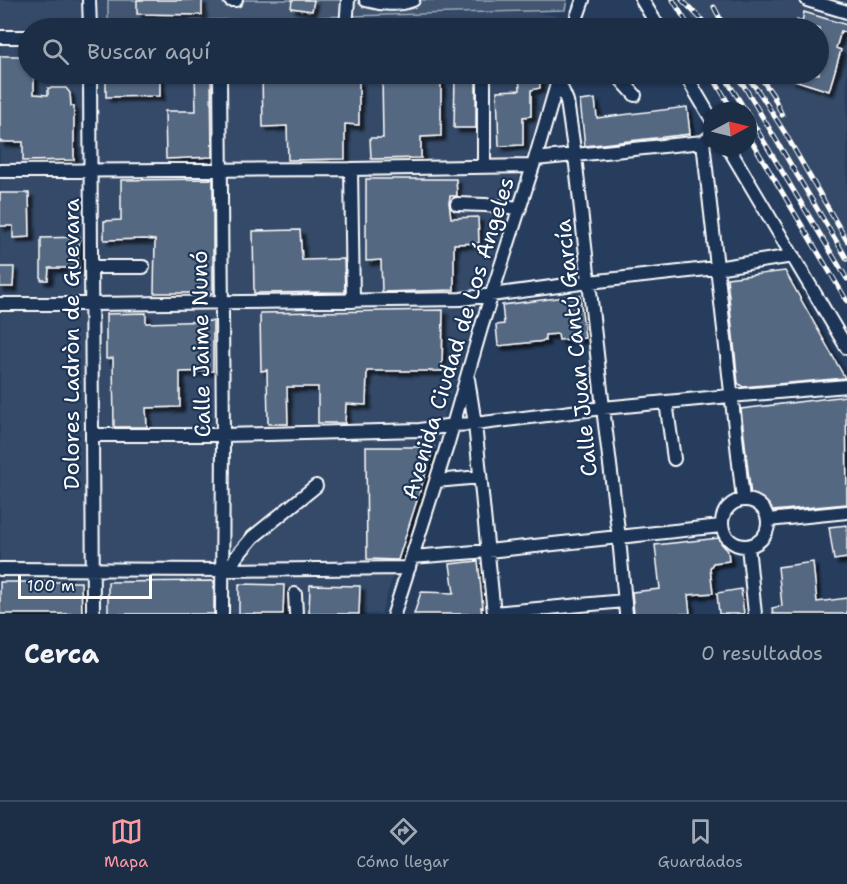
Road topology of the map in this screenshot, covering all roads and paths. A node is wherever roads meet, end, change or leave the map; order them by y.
1 (89, 0) edge
2 (230, 0) edge
3 (236, 0) edge
4 (348, 0) edge
5 (366, 0) edge
6 (414, 0) edge
7 (583, 0) edge
8 (642, 0) edge
9 (807, 0) edge
10 (820, 2) edge
11 (847, 12) edge
12 (90, 18) edge
13 (347, 18) edge
14 (577, 18) edge
15 (652, 18) edge
16 (0, 37) edge
17 (18, 37) edge
18 (90, 84) edge
19 (220, 84) edge
20 (484, 84) edge
21 (557, 84) edge
22 (561, 84) edge
23 (625, 84) edge
24 (691, 84) edge
25 (635, 96) dead end
26 (703, 105) edge
27 (703, 140) edge
28 (575, 156) junction
29 (708, 156) edge
30 (733, 156) edge
31 (534, 162) junction
32 (484, 166) junction
33 (220, 169) junction
34 (351, 169) junction
35 (0, 171) edge
36 (91, 171) junction
37 (457, 204) dead end
38 (520, 208) junction
39 (793, 256) junction
40 (92, 267) junction
41 (143, 267) dead end
42 (716, 268) junction
43 (589, 282) junction
44 (491, 295) junction
45 (353, 301) junction
46 (222, 303) junction
47 (0, 304) edge
48 (92, 304) junction
49 (847, 348) edge
50 (468, 375) junction
51 (847, 386) edge
52 (730, 396) junction
53 (666, 402) junction
54 (603, 408) junction
55 (475, 424) junction
56 (453, 425) junction
57 (92, 435) junction
58 (223, 435) junction
59 (674, 459) dead end
60 (480, 477) junction
61 (436, 481) junction
62 (316, 486) dead end
63 (743, 499) junction
64 (847, 512) edge
65 (768, 520) junction
66 (721, 526) junction
67 (619, 538) junction
68 (748, 546) junction
69 (488, 551) junction
70 (410, 563) junction
71 (92, 568) junction
72 (0, 569) edge
73 (226, 570) junction
74 (295, 594) dead end
75 (625, 608) edge
76 (93, 614) edge
77 (222, 614) edge
78 (296, 614) edge
79 (394, 614) edge
80 (494, 614) edge
81 (755, 614) edge

1 - 12 street
2 - 3 street
4 - 13 street
5 - 6 street
7 - 14 street
8 - 15 street
9 - 10 street
10 - 11 street
16 - 17 street
18 - 36 street, Dolores Ladròn de Guevara
19 - 33 street, Calle Jaime Nunó
20 - 32 street
21 - 31 street, Avenida Ciudad de Los Ángeles
22 - 28 street, Calle Juan Cantú García
23 - 25 street
24 - 26 street
27 - 28 street
28 - 31 street
28 - 43 street, Calle Juan Cantú García
29 - 42 street
30 - 39 street
31 - 32 street
31 - 38 street, Avenida Ciudad de Los Ángeles
32 - 34 street
33 - 34 street
33 - 36 street
33 - 46 street, Calle Jaime Nunó
34 - 45 street
35 - 36 street
36 - 40 street, Dolores Ladròn de Guevara
37 - 38 street
38 - 44 street, Avenida Ciudad de Los Ángeles
39 - 42 street
39 - 49 street
40 - 41 street
40 - 48 street, Dolores Ladròn de Guevara
42 - 43 street
42 - 52 street
43 - 44 street
43 - 54 street, Calle Juan Cantú García
44 - 45 street
44 - 50 street, Avenida Ciudad de Los Ángeles
45 - 46 street
46 - 48 street
46 - 58 street, Calle Jaime Nunó
47 - 48 street
48 - 57 street, Dolores Ladròn de Guevara
50 - 55 street
50 - 56 street, Avenida Ciudad de Los Ángeles
51 - 52 street
52 - 53 street
52 - 63 street
53 - 54 street
53 - 59 street
54 - 55 street
54 - 67 street, Calle Juan Cantú García
55 - 56 street
55 - 60 street
56 - 58 street
56 - 61 street, Avenida Ciudad de Los Ángeles
57 - 58 street
57 - 71 street, Dolores Ladròn de Guevara
58 - 73 street, Calle Jaime Nunó
60 - 61 street
60 - 69 street
61 - 70 street, Avenida Ciudad de Los Ángeles
62 - 73 street
63 - 65 street
63 - 66 street
64 - 65 street
65 - 68 street
66 - 67 street
66 - 68 street
67 - 69 street
67 - 75 street, Calle Juan Cantú García
68 - 81 street
69 - 70 street
69 - 80 street
70 - 73 street
70 - 79 street, Avenida Ciudad de Los Ángeles
71 - 72 street
71 - 73 street
71 - 76 street, Dolores Ladròn de Guevara
73 - 77 street, Calle Jaime Nunó
74 - 78 street
75 - 80 street

